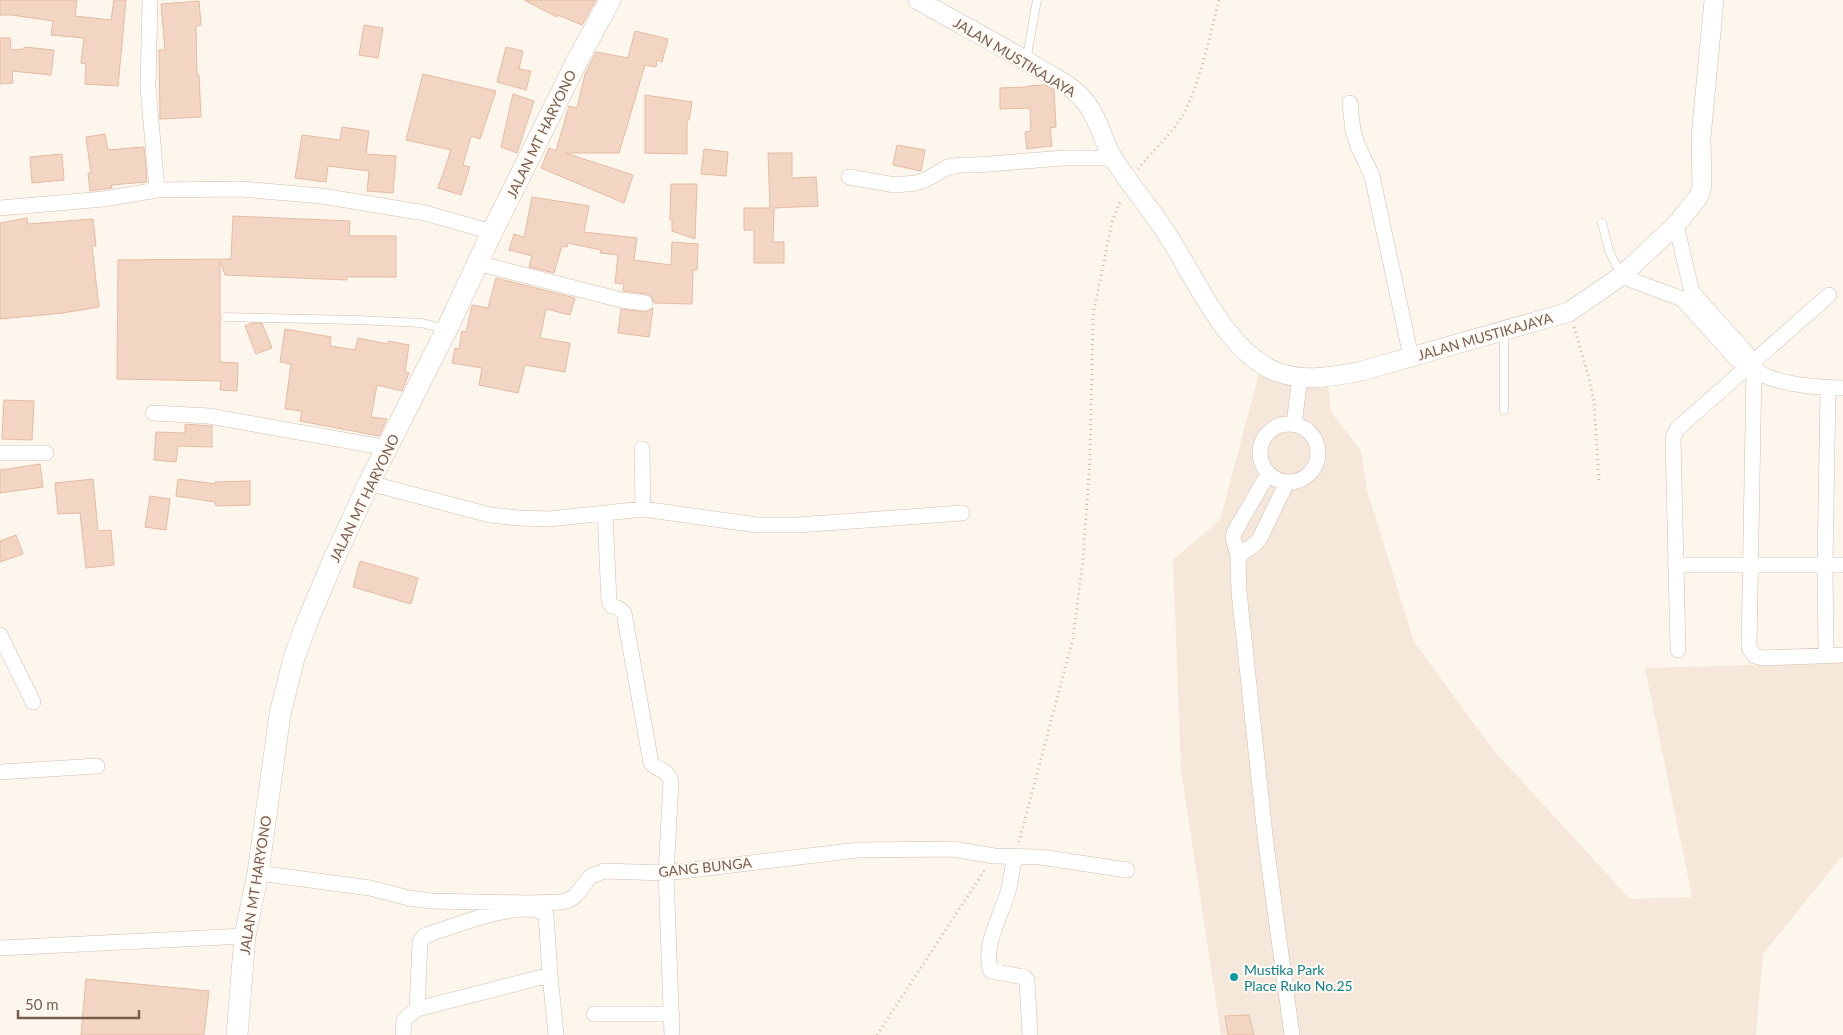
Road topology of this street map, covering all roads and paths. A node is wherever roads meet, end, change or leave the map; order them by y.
1 (150, 0) edge
2 (610, 0) edge
3 (918, 0) edge
4 (1037, 0) edge
5 (1219, 0) edge
6 (1714, 0) edge
7 (1026, 61) junction
8 (1350, 103) dead end
9 (1113, 158) junction
10 (849, 177) dead end
11 (1129, 180) junction
12 (157, 190) junction
13 (0, 208) edge
14 (1602, 223) dead end
15 (1676, 225) junction
16 (492, 232) junction
17 (477, 263) junction
18 (1621, 276) junction
19 (1828, 295) dead end
20 (645, 303) dead end
21 (1569, 312) junction
22 (226, 317) dead end
23 (446, 329) junction
24 (1504, 330) junction
25 (1411, 357) junction
26 (1750, 365) junction
27 (1300, 377) junction
28 (1835, 388) edge
29 (1504, 410) dead end
30 (153, 414) dead end
31 (1294, 424) junction
32 (388, 448) junction
33 (642, 450) dead end
34 (0, 453) edge
35 (46, 453) dead end
36 (1268, 474) junction
37 (1599, 481) dead end
38 (1287, 482) junction
39 (369, 483) junction
40 (643, 509) junction
41 (605, 513) junction
42 (962, 513) dead end
43 (1238, 556) junction
44 (1751, 564) junction
45 (1675, 565) junction
46 (1825, 565) junction
47 (1843, 565) edge
48 (0, 635) edge
49 (1678, 650) dead end
50 (1843, 655) edge
51 (1826, 656) junction
52 (33, 702) dead end
53 (97, 766) dead end
54 (0, 772) edge
55 (994, 856) junction
56 (1015, 857) junction
57 (1127, 870) dead end
58 (258, 873) junction
59 (666, 873) junction
60 (245, 936) junction
61 (0, 948) edge
62 (550, 975) junction
63 (417, 1009) junction
64 (594, 1014) dead end
65 (672, 1014) junction
66 (237, 1035) edge
67 (404, 1035) edge
68 (556, 1035) edge
69 (672, 1035) edge
70 (877, 1035) edge
71 (1030, 1035) edge
72 (1292, 1035) edge

1 - 12 street
2 - 16 main road, JALAN MT HARYONO
3 - 7 street, JALAN MUSTIKAJAYA
4 - 7 lane
5 - 11 path
6 - 15 street, JALAN MUSTIKAJAYA
7 - 9 street, JALAN MUSTIKAJAYA
8 - 25 street
9 - 10 street
9 - 11 street, JALAN MUSTIKAJAYA
11 - 27 street, JALAN MUSTIKAJAYA
11 - 56 path
12 - 13 street
12 - 16 street
14 - 18 lane
15 - 18 street, JALAN MUSTIKAJAYA
15 - 26 street
16 - 17 main road, JALAN MT HARYONO
17 - 20 street
17 - 23 main road, JALAN MT HARYONO
18 - 21 street, JALAN MUSTIKAJAYA
18 - 26 street
19 - 26 street
21 - 24 street, JALAN MUSTIKAJAYA
21 - 37 path
22 - 23 lane
23 - 32 main road, JALAN MT HARYONO
24 - 25 street, JALAN MUSTIKAJAYA
24 - 29 lane
25 - 27 street, JALAN MUSTIKAJAYA
26 - 28 street
26 - 44 street
26 - 45 street
27 - 31 street
28 - 46 street
30 - 32 street
31 - 36 street
31 - 38 street
32 - 39 main road, JALAN MT HARYONO
33 - 40 street
34 - 35 street
36 - 38 street
36 - 43 street
38 - 43 street
39 - 41 street
39 - 58 main road, JALAN MT HARYONO
40 - 41 street
40 - 42 street
41 - 59 street
43 - 72 street
44 - 45 street
44 - 46 street
44 - 51 street
45 - 49 street
46 - 47 street
46 - 51 street
48 - 52 street
50 - 51 street
53 - 54 street
55 - 56 street, GANG BUNGA
55 - 59 street, GANG BUNGA
55 - 70 path
56 - 57 street, GANG BUNGA
56 - 71 street
58 - 59 street, GANG BUNGA
58 - 60 main road, JALAN MT HARYONO
59 - 65 street
60 - 61 street
60 - 66 main road, JALAN MT HARYONO
62 - 63 street
62 - 63 street
62 - 68 street
63 - 67 street
64 - 65 street
65 - 69 street

